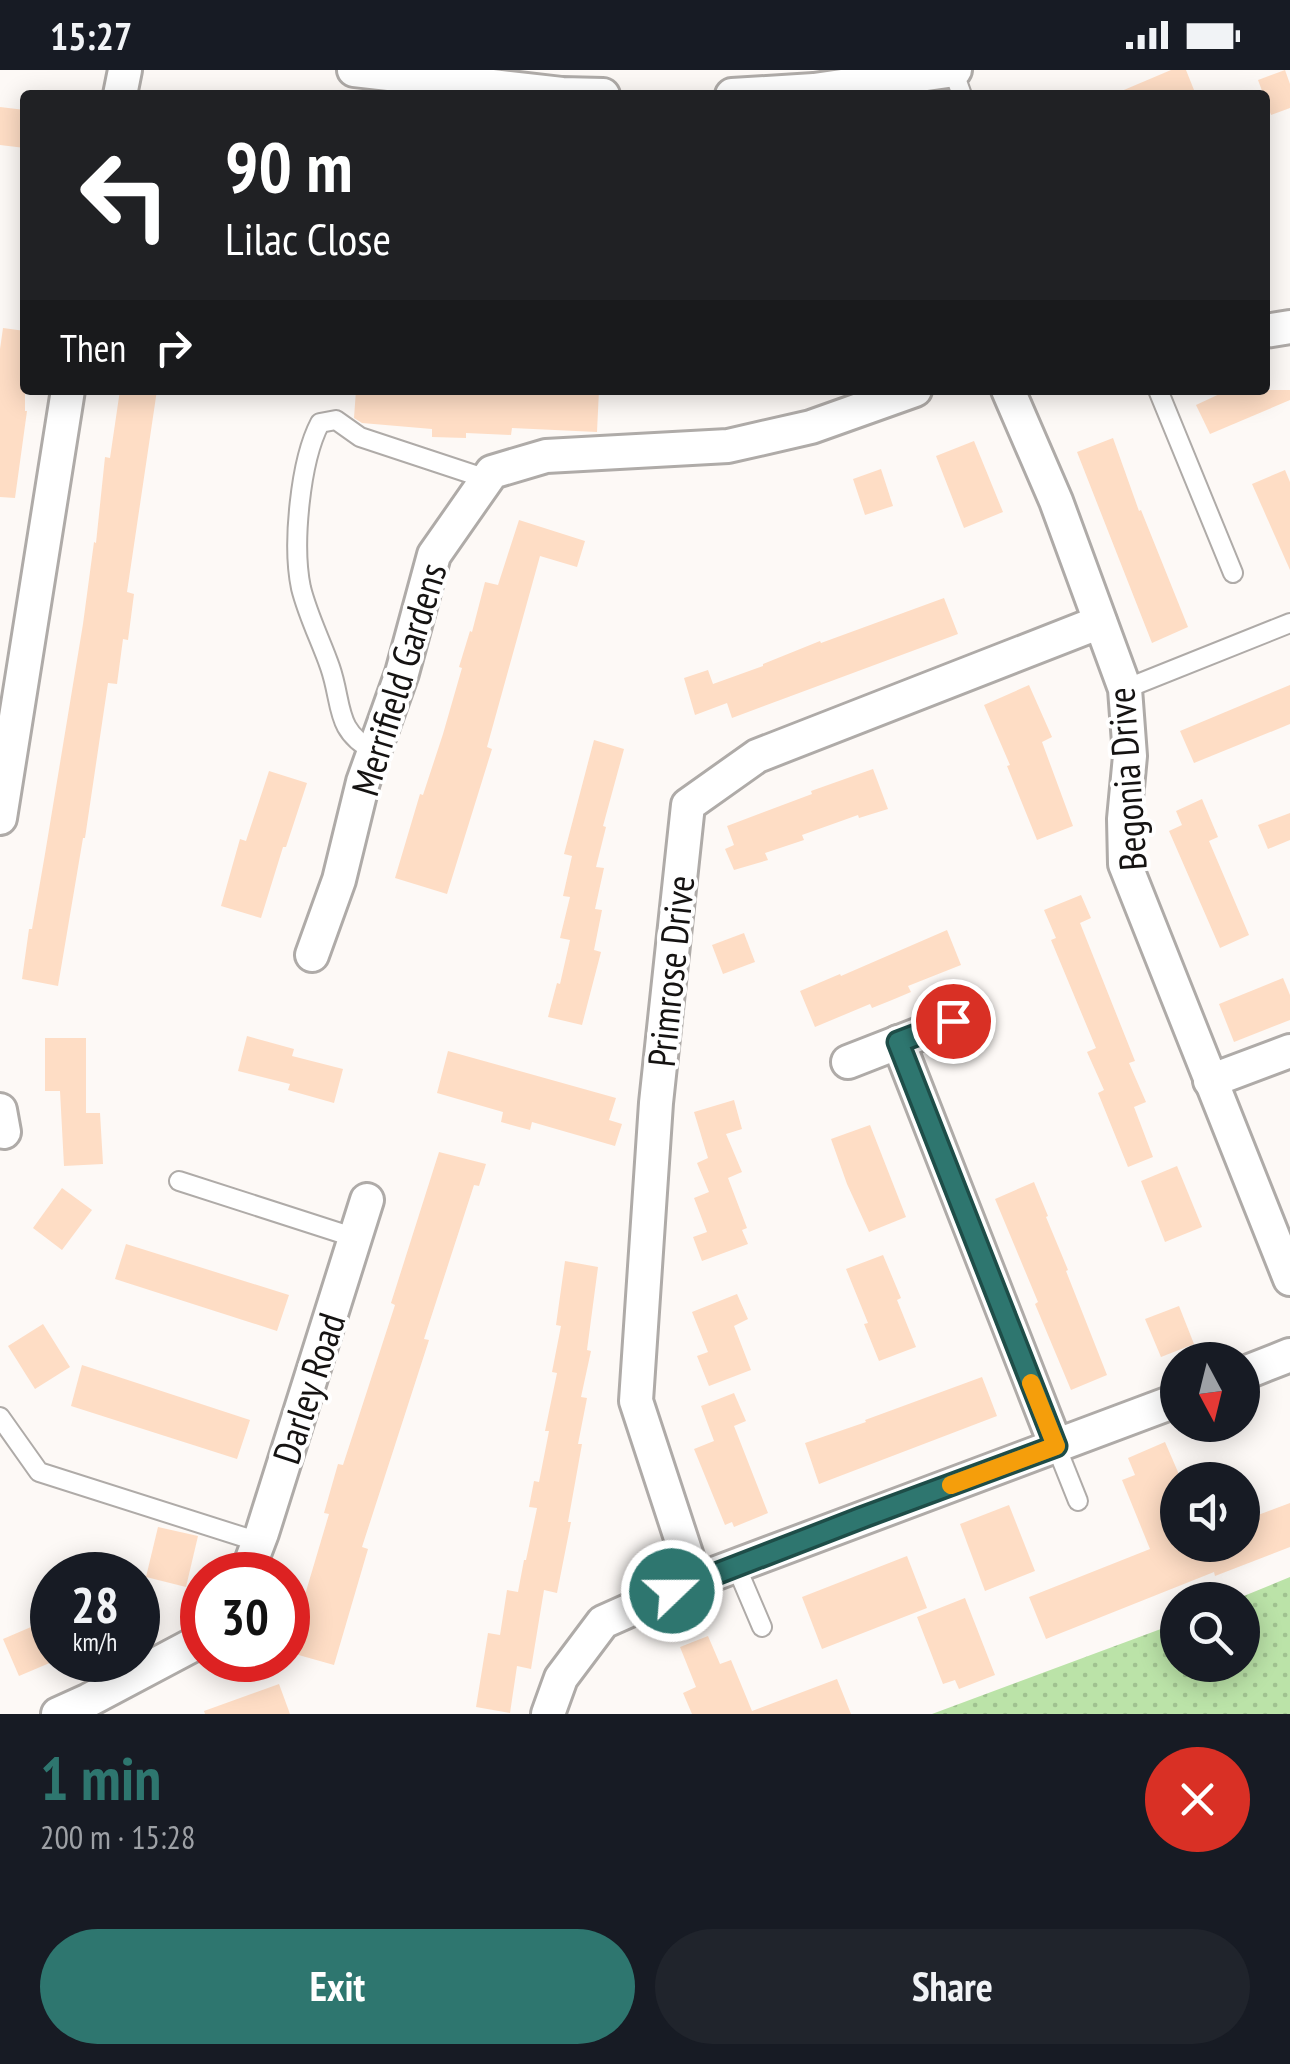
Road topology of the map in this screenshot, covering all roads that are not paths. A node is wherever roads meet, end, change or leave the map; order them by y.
1 (354, 70) edge
2 (953, 70) edge
3 (527, 90) edge
4 (814, 90) edge
5 (67, 395) edge
6 (901, 395) edge
7 (1010, 395) edge
8 (1160, 395) edge
9 (487, 479) junction
10 (1233, 573) dead end
11 (1100, 622) junction
12 (1290, 623) edge
13 (1125, 689) junction
14 (374, 751) junction
15 (0, 818) edge
16 (312, 955) dead end
17 (953, 1021) dead end
18 (898, 1042) junction
19 (1290, 1051) edge
20 (848, 1062) dead end
21 (1210, 1082) junction
22 (179, 1181) dead end
23 (368, 1200) dead end
24 (356, 1238) junction
25 (1290, 1280) edge
26 (1290, 1355) edge
27 (1260, 1367) edge
28 (1160, 1407) edge
29 (0, 1417) edge
30 (1056, 1446) junction
31 (1078, 1501) dead end
32 (258, 1542) junction
33 (254, 1552) edge
34 (736, 1566) junction
35 (695, 1582) junction
36 (762, 1627) dead end
37 (180, 1652) edge
38 (58, 1714) edge
39 (548, 1714) edge

1 - 3 street
2 - 4 street
5 - 15 street
6 - 9 street
7 - 11 street, Begonia Drive
8 - 10 lane
9 - 14 street, Merrifield Gardens
9 - 14 lane
11 - 13 street, Begonia Drive
11 - 35 street, Primrose Drive
12 - 13 lane
13 - 21 street, Begonia Drive
14 - 16 street, Merrifield Gardens
17 - 18 street
18 - 20 street
18 - 30 street
19 - 21 street
21 - 25 street, Begonia Drive
22 - 24 lane
23 - 24 street, Darley Road
24 - 32 street, Darley Road
26 - 27 street
28 - 30 street
29 - 32 lane
30 - 31 lane
30 - 34 street
32 - 33 street, Darley Road
34 - 35 street
34 - 36 lane
35 - 39 street
37 - 38 street

